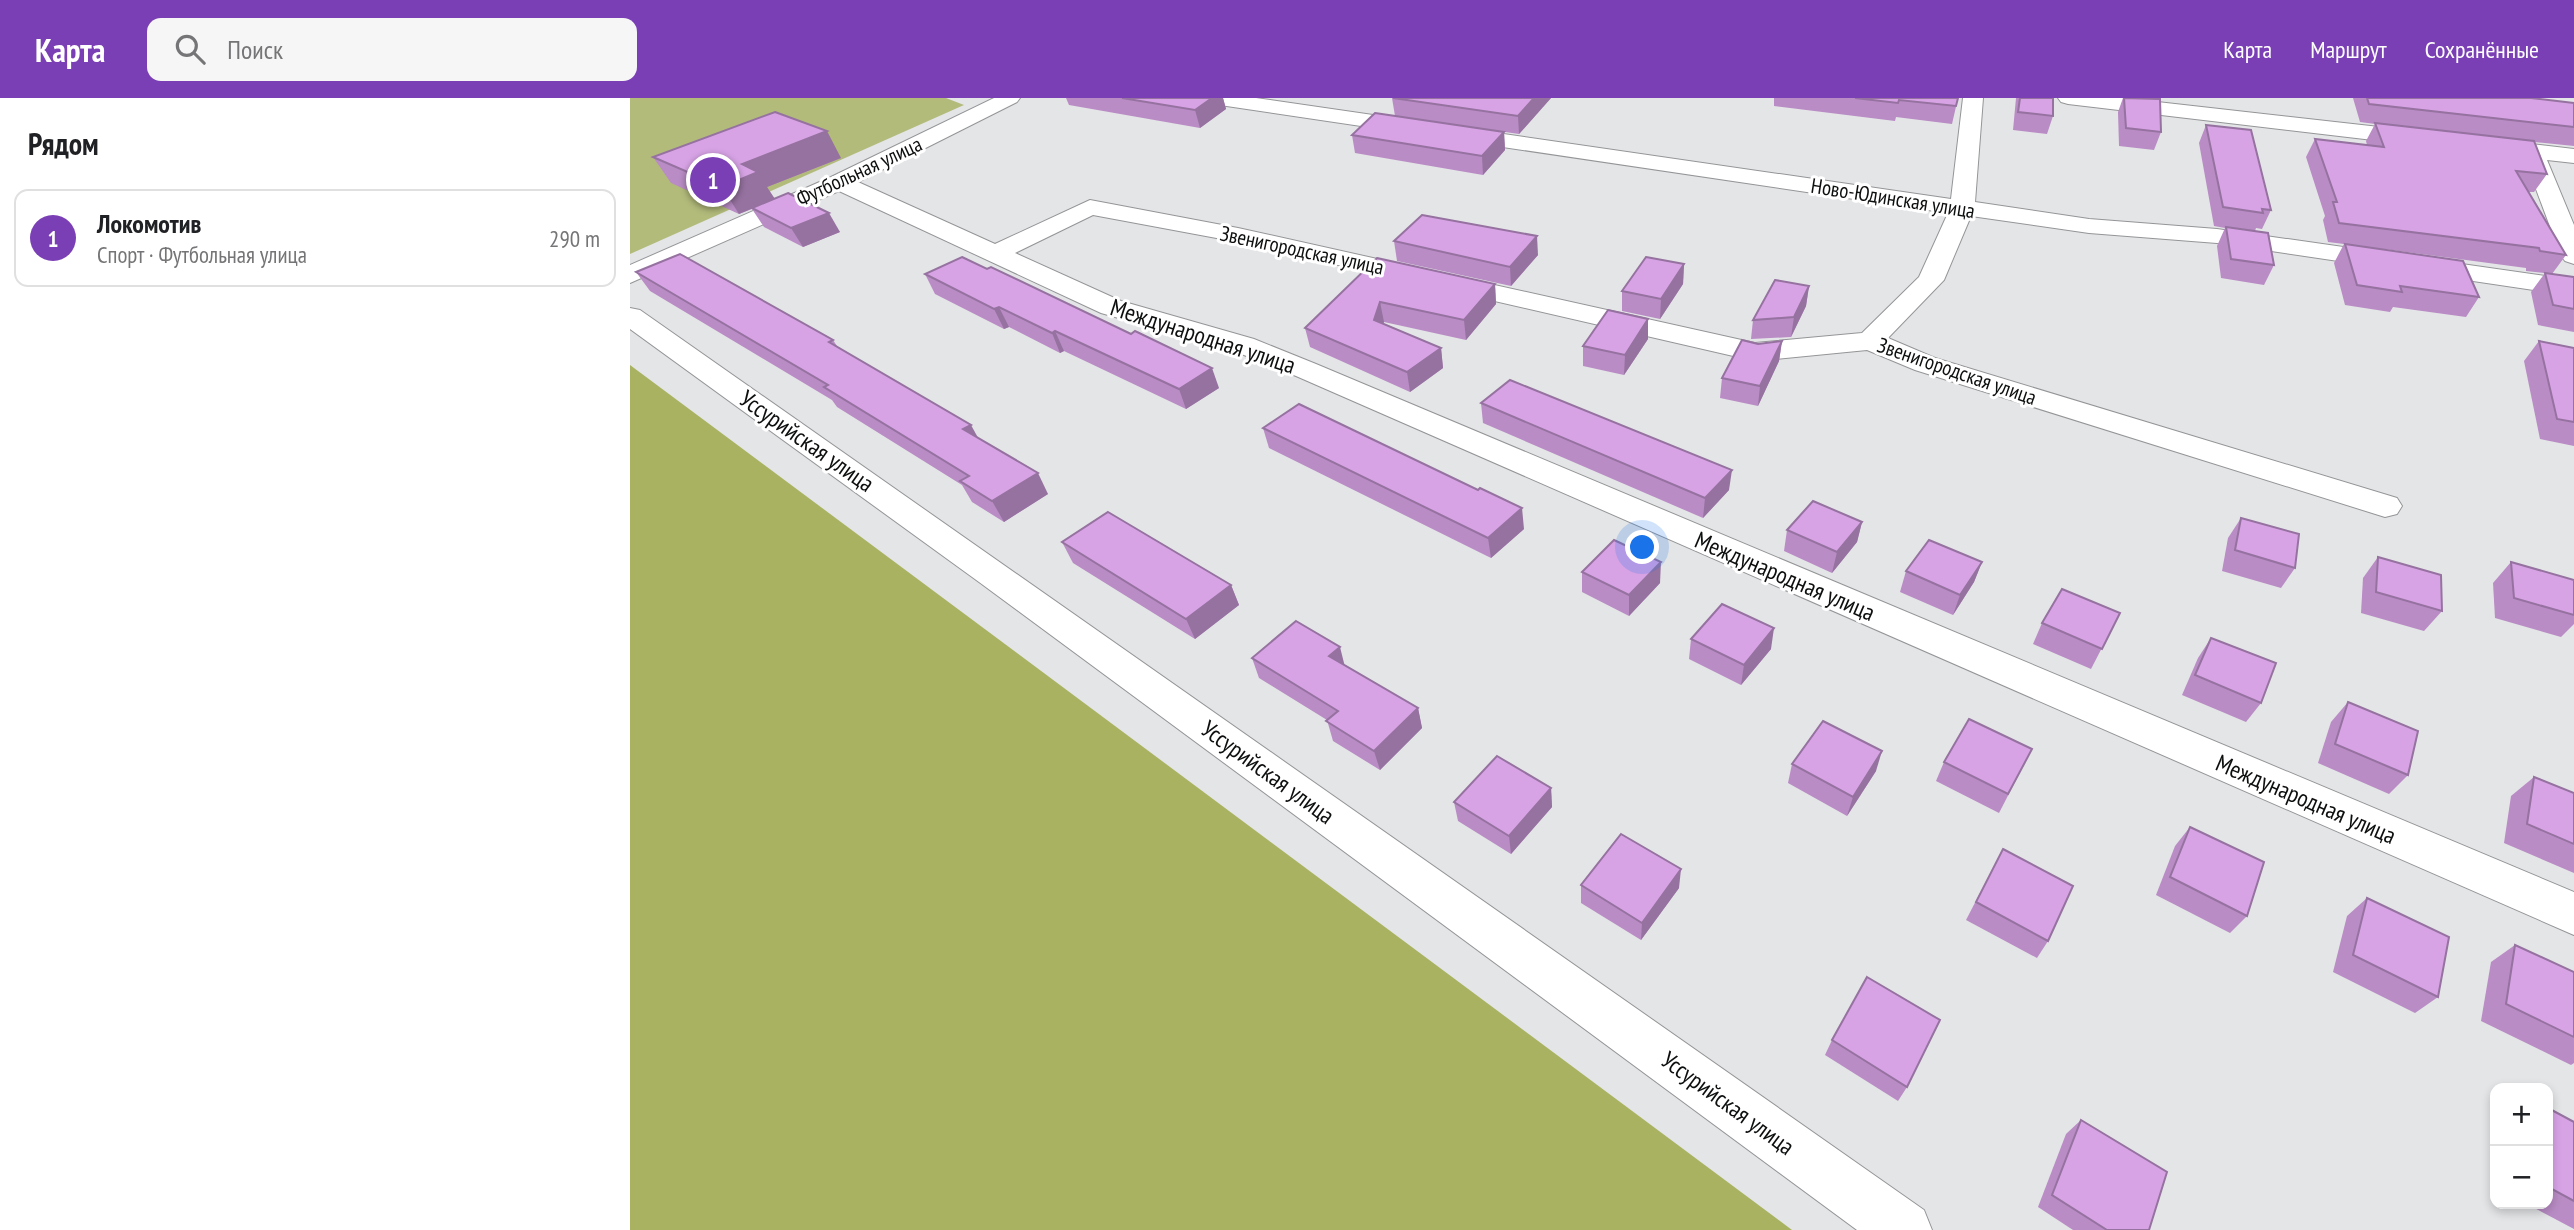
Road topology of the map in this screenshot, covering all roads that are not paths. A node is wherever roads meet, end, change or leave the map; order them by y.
1 (1010, 98) edge
2 (1213, 98) edge
3 (1973, 98) edge
4 (2068, 98) edge
5 (2179, 104) edge
6 (2533, 152) junction
7 (2574, 156) edge
8 (839, 182) junction
9 (1962, 208) junction
10 (994, 254) junction
11 (2574, 256) edge
12 (630, 275) edge
13 (2574, 288) edge
14 (630, 316) edge
15 (1870, 341) junction
16 (2385, 506) dead end
17 (2574, 914) edge
18 (1904, 1230) edge

1 - 8 street, Футбольная улица
2 - 9 street, Ново-Юдинская улица
3 - 9 street
4 - 5 street
5 - 6 street
6 - 7 street
6 - 11 street
8 - 10 street, Международная улица
8 - 12 street, Футбольная улица
9 - 13 street, Ново-Юдинская улица
9 - 15 street
10 - 15 street, Звенигородская улица
10 - 17 street, Международная улица
14 - 18 street, Уссурийская улица
15 - 16 street, Звенигородская улица

